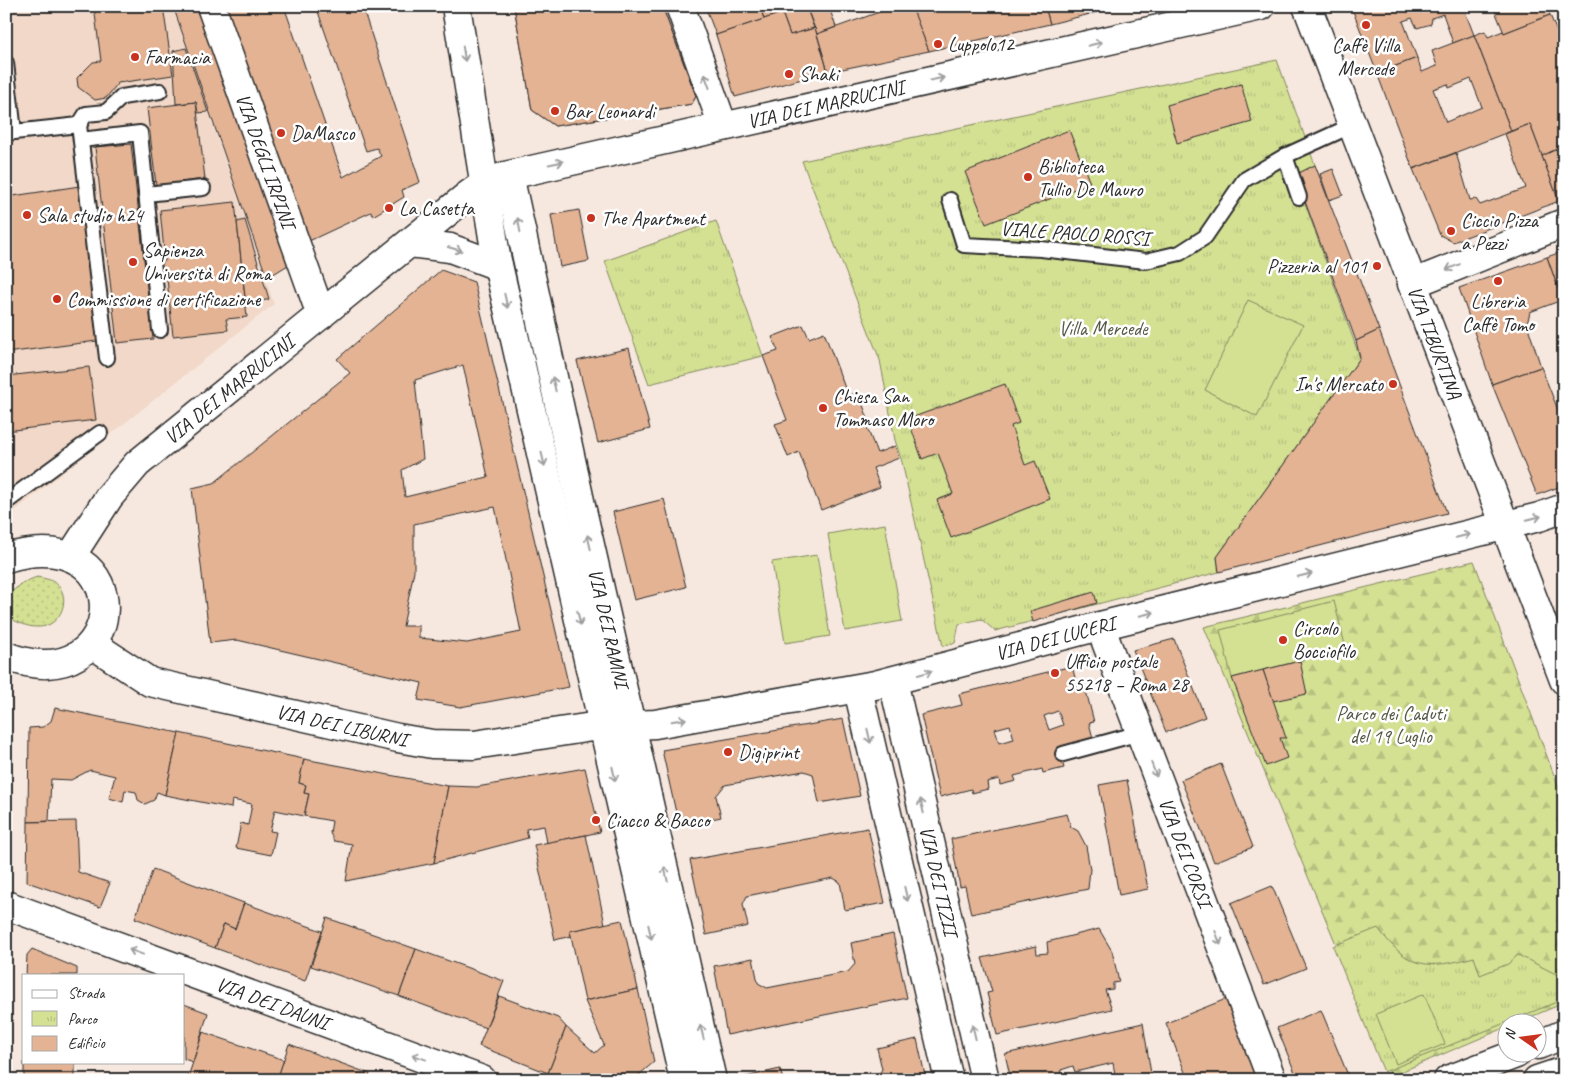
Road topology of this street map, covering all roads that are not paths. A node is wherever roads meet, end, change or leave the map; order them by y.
1 (211, 6) edge
2 (456, 6) edge
3 (680, 6) edge
4 (1261, 6) edge
5 (1307, 6) edge
6 (6, 63) edge
7 (160, 91) dead end
8 (79, 125) junction
9 (1353, 125) junction
10 (723, 126) junction
11 (10, 133) edge
12 (81, 140) junction
13 (1285, 156) junction
14 (496, 180) junction
15 (203, 188) dead end
16 (146, 194) junction
17 (1299, 197) dead end
18 (950, 200) dead end
19 (1564, 223) edge
20 (410, 243) junction
21 (498, 266) junction
22 (1412, 284) junction
23 (322, 315) junction
24 (160, 330) dead end
25 (107, 358) dead end
26 (100, 433) dead end
27 (6, 502) edge
28 (1564, 508) edge
29 (1504, 526) junction
30 (70, 556) junction
31 (6, 558) edge
32 (1100, 626) junction
33 (92, 644) junction
34 (6, 656) edge
35 (1564, 680) edge
36 (893, 681) junction
37 (858, 689) junction
38 (604, 726) junction
39 (631, 726) junction
40 (1140, 733) junction
41 (1063, 754) dead end
42 (6, 905) edge
43 (1564, 1034) edge
44 (1548, 1041) edge
45 (1498, 1061) edge
46 (1564, 1071) edge
47 (482, 1080) edge
48 (684, 1080) edge
49 (712, 1080) edge
50 (949, 1080) edge
51 (985, 1080) edge
52 (1272, 1080) edge
53 (1448, 1080) edge
54 (1537, 1080) edge

1 - 23 street, VIA DEGLI IRPINI
2 -> 14 street
10 -> 3 street
10 -> 4 street, VIA DEI MARRUCINI
5 - 9 street, VIA TIBURTINA
6 - 11 lane
7 - 8 lane
8 - 11 lane
8 - 12 lane
9 - 13 lane, VIALE PAOLO ROSSI
9 - 22 street, VIA TIBURTINA
14 -> 10 street, VIA DEI MARRUCINI
12 - 16 lane
12 - 25 lane
13 - 17 lane
13 - 18 lane, VIALE PAOLO ROSSI
14 - 20 street, VIA DEI MARRUCINI
14 - 21 street, VIA DEI RAMNI
39 -> 14 street, VIA DEI RAMNI
15 - 16 lane
16 - 24 lane
19 -> 22 street
20 -> 21 street
20 - 23 street, VIA DEI MARRUCINI
21 -> 38 street, VIA DEI RAMNI
22 - 29 street, VIA TIBURTINA
23 - 30 street, VIA DEI MARRUCINI
26 - 27 lane
29 -> 28 street, VIA DEI LUCERI
32 -> 29 street, VIA DEI LUCERI
29 - 35 street, VIA TIBURTINA
30 - 31 street
30 - 33 street
36 -> 32 street, VIA DEI LUCERI
32 - 40 street, VIA DEI CORSI
33 - 34 street
33 - 38 street, VIA DEI LIBURNI
36 - 37 street, VIA DEI LUCERI
51 -> 36 street, VIA DEI TIZII
39 -> 37 street, VIA DEI LUCERI
37 -> 50 street, VIA DEI TIZII
38 - 39 street, VIA DEI LUCERI
38 -> 48 street, VIA DEI RAMNI
49 -> 39 street, VIA DEI RAMNI
40 - 41 lane
40 -> 52 street, VIA DEI CORSI
47 -> 42 street, VIA DEI DAUNI
43 - 44 street
45 - 53 street
46 - 54 street

